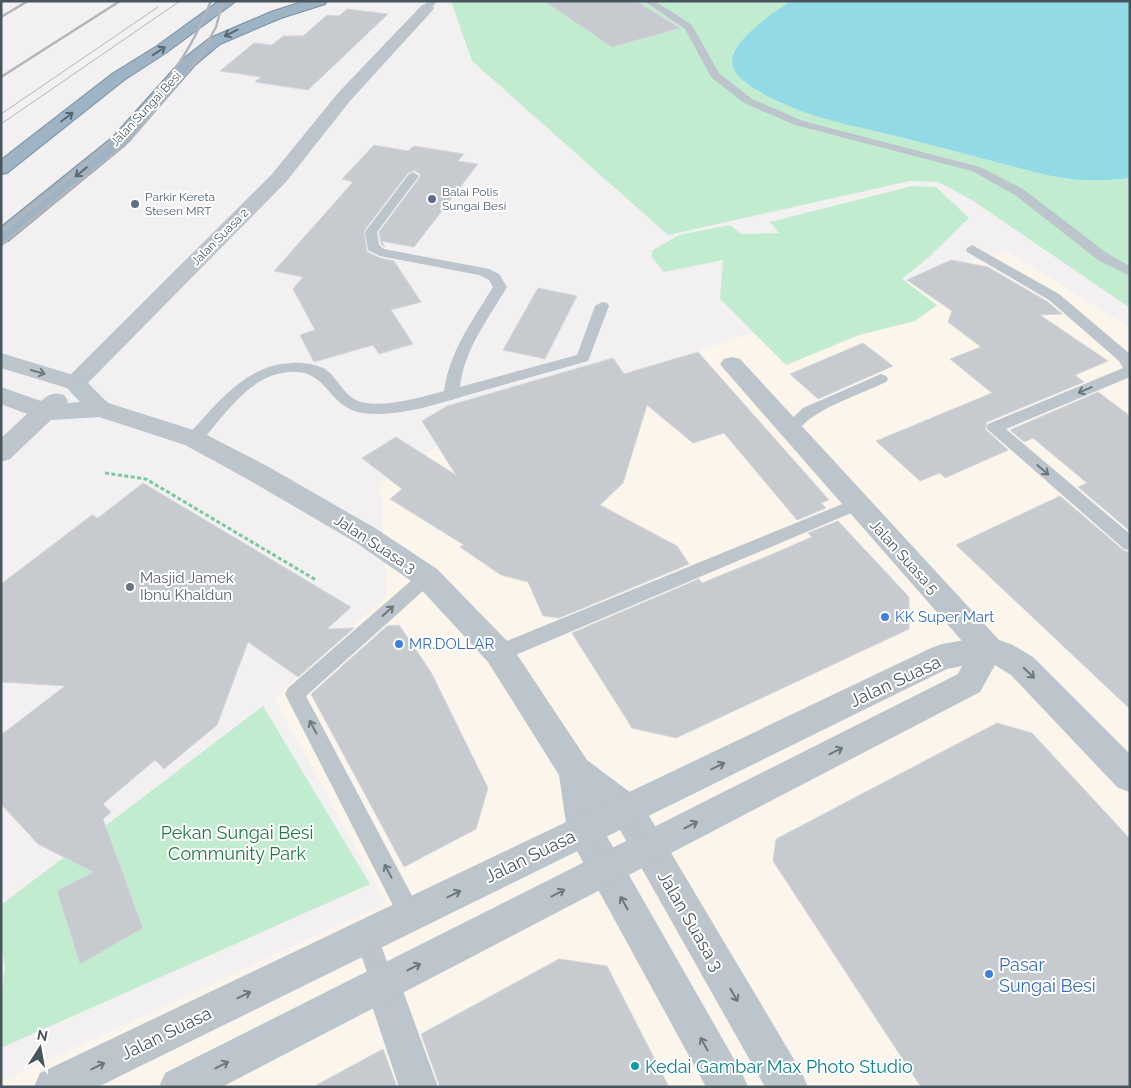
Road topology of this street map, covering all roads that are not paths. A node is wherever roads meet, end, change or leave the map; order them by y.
1 (229, 1) edge
2 (320, 1) edge
3 (648, 1) edge
4 (430, 5) edge
5 (1, 168) edge
6 (413, 176) dead end
7 (1, 237) edge
8 (972, 249) dead end
9 (1130, 272) edge
10 (602, 306) dead end
11 (1, 360) edge
12 (732, 364) dead end
13 (1130, 370) edge
14 (881, 379) dead end
15 (75, 383) junction
16 (451, 394) junction
17 (1, 395) edge
18 (102, 409) junction
19 (45, 412) junction
20 (790, 428) junction
21 (194, 439) junction
22 (1, 453) edge
23 (857, 504) junction
24 (1130, 544) edge
25 (427, 577) junction
26 (988, 649) junction
27 (499, 652) junction
28 (1097, 742) junction
29 (1130, 760) edge
30 (575, 771) junction
31 (1130, 777) edge
32 (627, 810) junction
33 (584, 830) junction
34 (648, 847) junction
35 (605, 868) junction
36 (410, 915) junction
37 (367, 936) junction
38 (382, 982) junction
39 (54, 1087) edge
40 (179, 1087) edge
41 (419, 1087) edge
42 (728, 1087) edge
43 (788, 1087) edge

5 -> 1 highway
2 -> 7 highway, Jalan Sungai Besi
3 - 9 lane
4 - 15 street, Jalan Suasa 2
6 - 16 lane
8 - 13 lane
10 - 16 lane
11 -> 15 street, Jalan Suasa 3
12 - 20 street, Jalan Suasa 5
13 -> 24 lane
14 - 20 lane
15 - 18 street, Jalan Suasa 3
15 - 19 street, Jalan Suasa 2
16 - 21 lane
17 - 19 street, Jalan Suasa 3
18 - 19 street, Jalan Suasa 3
18 - 21 street, Jalan Suasa 3
19 - 22 street, Jalan Suasa 2
20 - 23 street, Jalan Suasa 5
21 - 25 street, Jalan Suasa 3
23 - 26 street, Jalan Suasa 5
23 - 27 lane
25 - 27 street, Jalan Suasa 3
36 -> 25 lane
26 -> 28 street, Jalan Suasa 5
32 -> 26 street, Jalan Suasa
34 -> 26 street, Jalan Suasa
27 - 30 street, Jalan Suasa 3
28 - 29 street
28 - 31 street, Jalan Suasa 5
30 - 32 street, Jalan Suasa 3
30 - 33 street, Jalan Suasa 3
32 - 33 street, Jalan Suasa
32 - 34 street, Jalan Suasa 3
33 - 35 street, Jalan Suasa 3
36 -> 33 street, Jalan Suasa
34 - 35 street, Jalan Suasa
34 -> 43 street, Jalan Suasa 3
38 -> 35 street, Jalan Suasa
42 -> 35 street, Jalan Suasa 3
36 - 37 street, Jalan Suasa
37 - 38 lane
39 -> 37 street, Jalan Suasa
40 -> 38 street, Jalan Suasa
38 - 41 street

